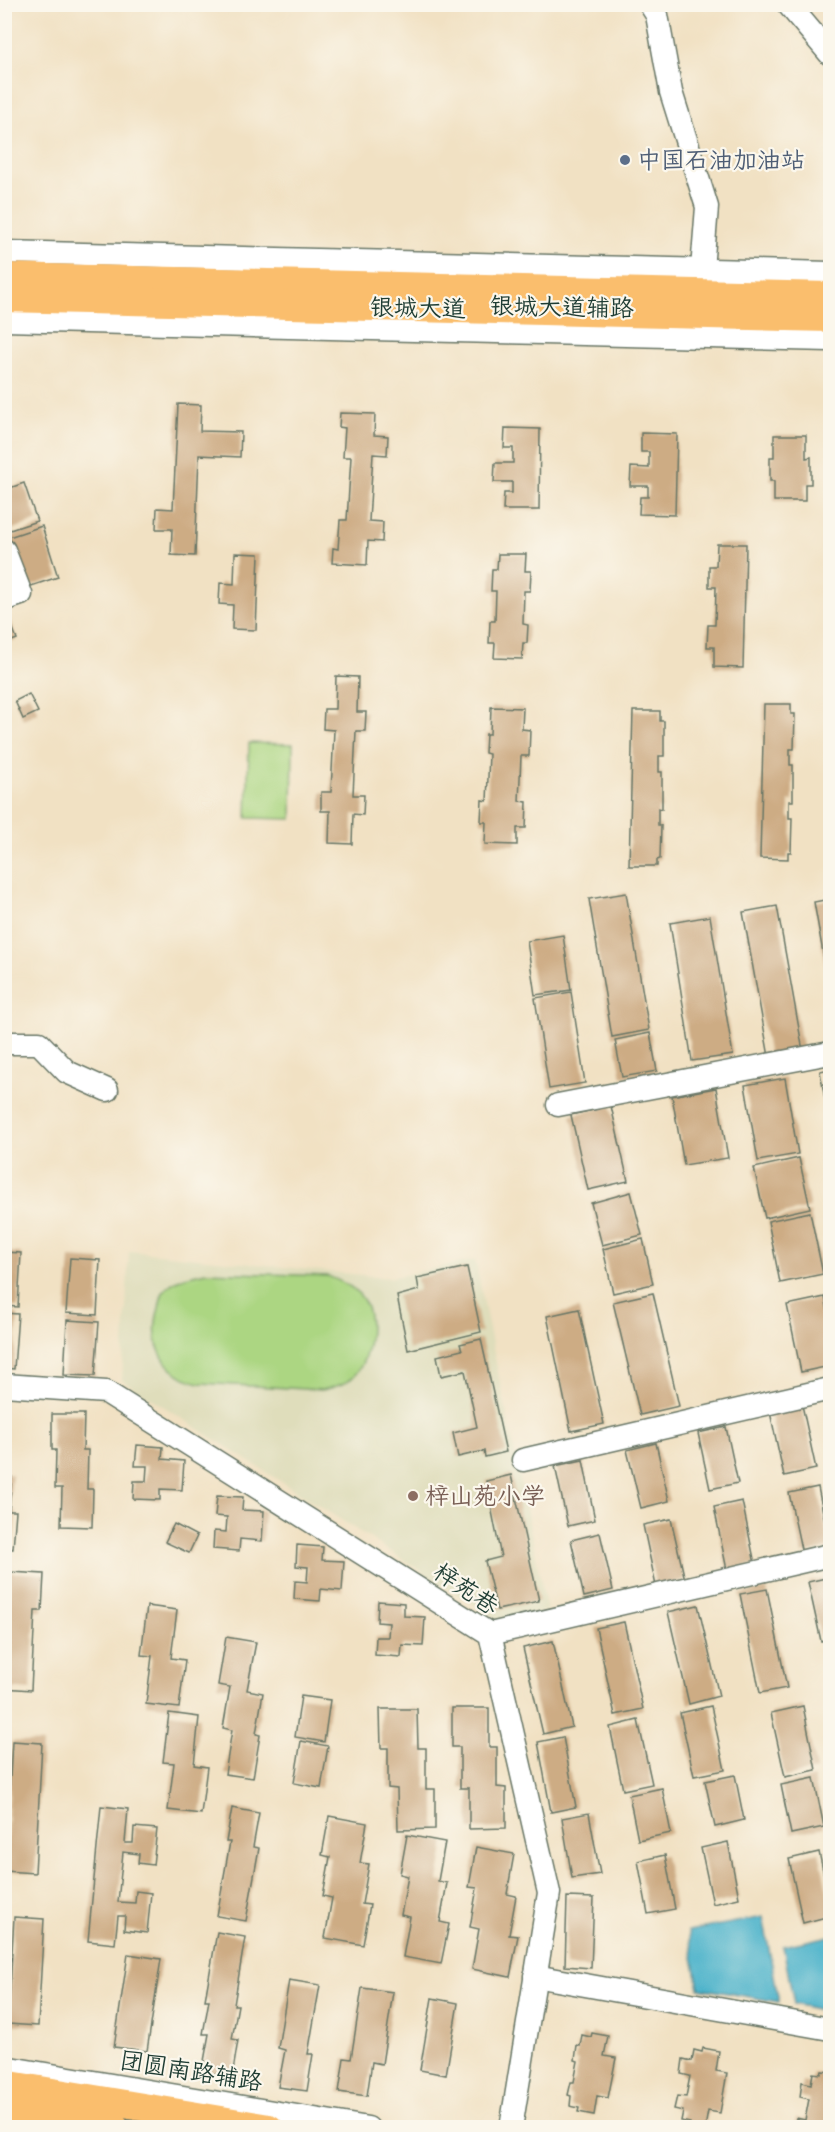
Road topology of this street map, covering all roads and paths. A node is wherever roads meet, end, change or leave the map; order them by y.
1 (650, 4) edge
2 (788, 4) edge
3 (831, 54) edge
4 (4, 252) edge
5 (831, 273) edge
6 (4, 277) edge
7 (701, 280) junction
8 (831, 296) edge
9 (4, 298) edge
10 (831, 318) edge
11 (4, 320) edge
12 (831, 340) edge
13 (4, 550) edge
14 (4, 600) edge
15 (4, 1043) edge
16 (831, 1053) edge
17 (107, 1090) dead end
18 (558, 1105) dead end
19 (4, 1385) edge
20 (831, 1389) edge
21 (523, 1460) dead end
22 (831, 1555) edge
23 (490, 1634) junction
24 (535, 1976) junction
25 (831, 2029) edge
26 (4, 2067) edge
27 (4, 2084) edge
28 (4, 2110) edge
29 (115, 2127) edge
30 (269, 2127) edge
31 (368, 2127) edge
32 (511, 2127) edge

1 - 7 street
2 - 3 street
4 - 7 street, 银城大道辅路
5 - 7 street, 银城大道辅路
6 - 7 main road, 银城大道
7 - 8 main road, 银城大道
9 - 10 main road, 银城大道
11 - 12 street, 银城大道辅路
13 - 14 street
15 - 17 street
16 - 18 street
19 - 23 street, 梓苑巷
20 - 21 street
22 - 23 street
23 - 24 street, 梓苑巷
24 - 25 street
24 - 32 street, 梓苑巷
26 - 31 street, 团圆南路辅路
27 - 30 main road
28 - 29 main road

